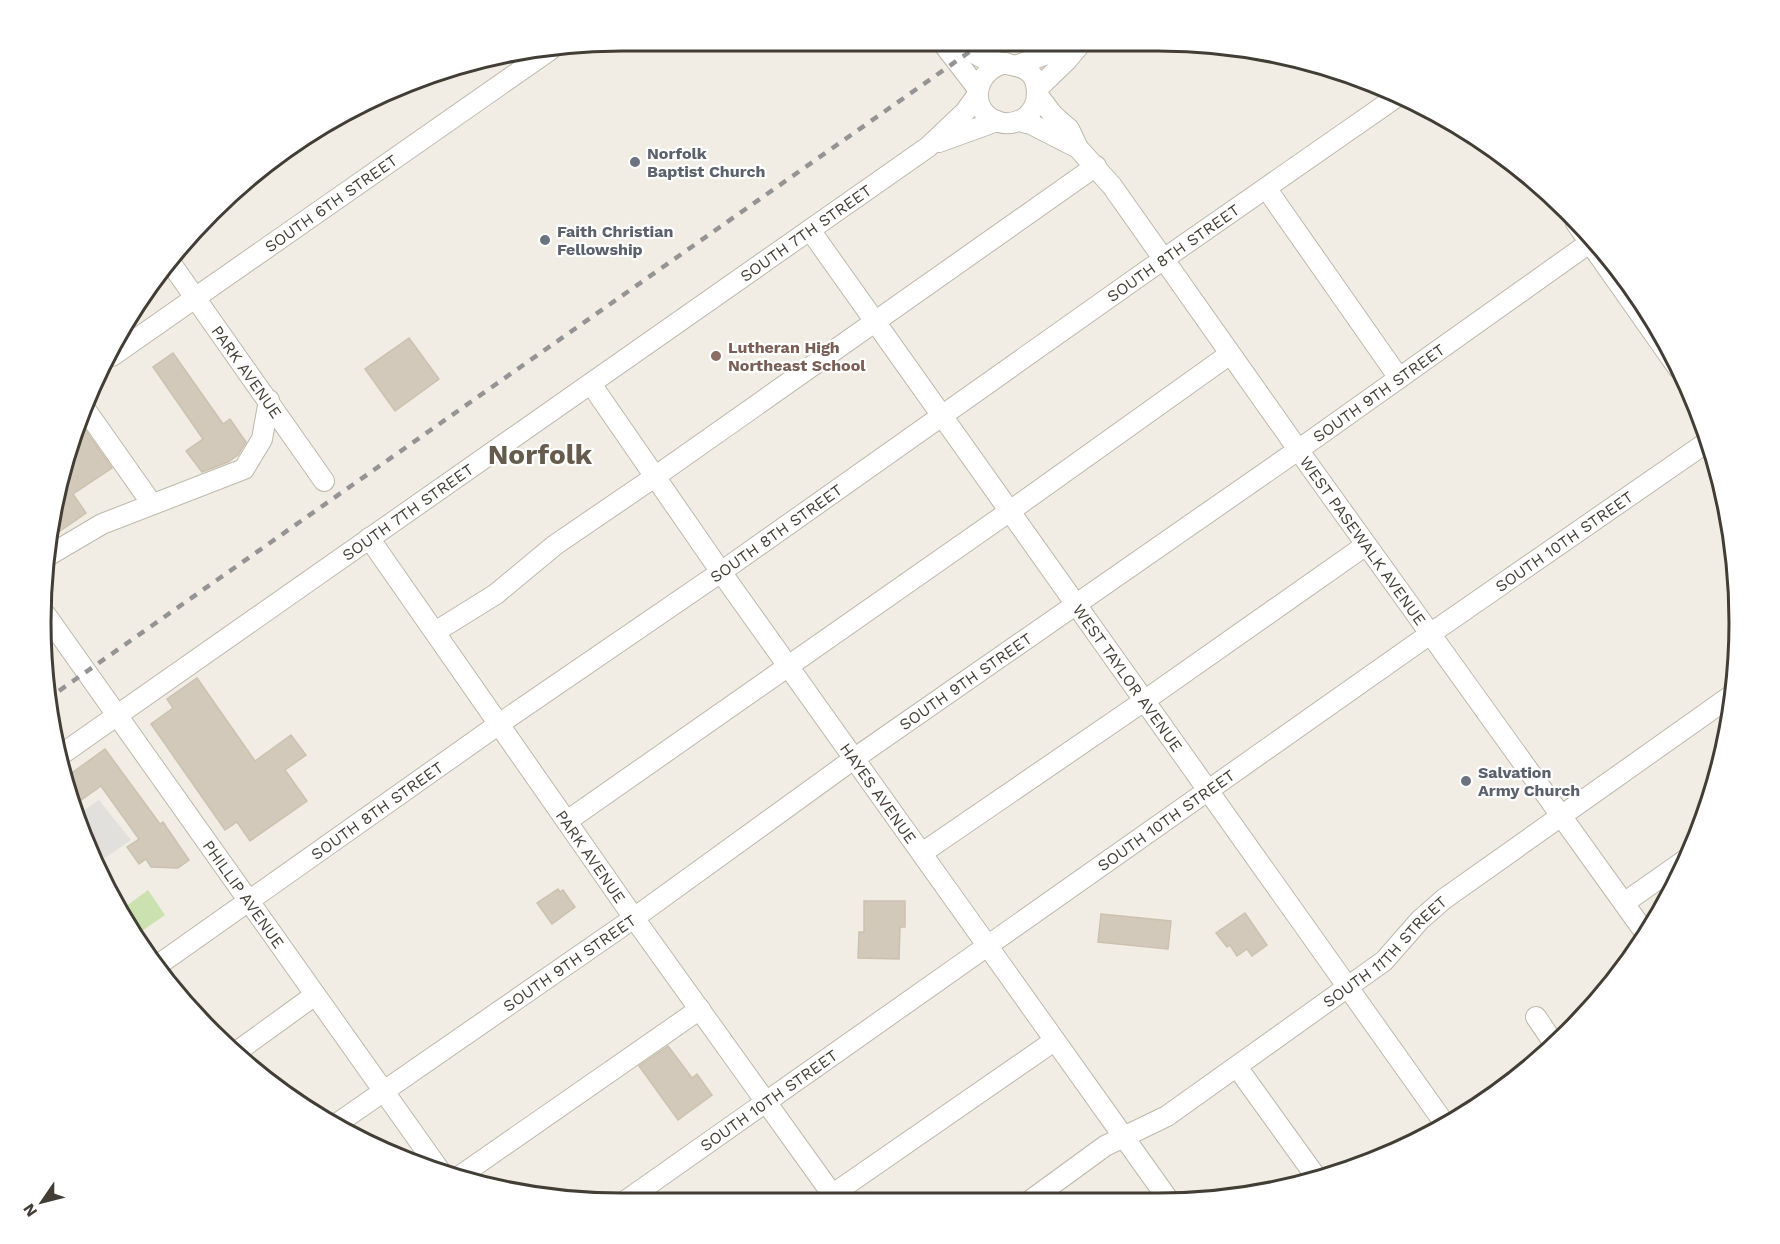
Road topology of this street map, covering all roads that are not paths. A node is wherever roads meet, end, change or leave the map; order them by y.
1 (949, 51) edge
2 (972, 51) edge
3 (1053, 51) edge
4 (1074, 51) edge
5 (540, 57) edge
6 (1012, 64) junction
7 (978, 91) junction
8 (1037, 91) junction
9 (1391, 101) edge
10 (997, 121) junction
11 (1020, 121) junction
12 (928, 147) junction
13 (1078, 148) junction
14 (1095, 166) junction
15 (1266, 188) junction
16 (810, 230) junction
17 (1587, 246) edge
18 (1163, 259) junction
19 (174, 268) edge
20 (195, 298) junction
21 (875, 322) junction
22 (119, 351) edge
23 (1230, 354) junction
24 (1399, 378) junction
25 (591, 384) junction
26 (269, 400) junction
27 (89, 415) edge
28 (942, 417) junction
29 (1701, 446) edge
30 (1298, 450) junction
31 (656, 476) junction
32 (324, 481) dead end
33 (152, 504) junction
34 (1010, 511) junction
35 (369, 538) junction
36 (1366, 545) junction
37 (56, 551) edge
38 (721, 572) junction
39 (1076, 605) junction
40 (51, 622) edge
41 (435, 632) junction
42 (1430, 634) junction
43 (788, 665) junction
44 (1144, 701) junction
45 (1723, 701) edge
46 (115, 716) junction
47 (499, 724) junction
48 (66, 751) edge
49 (855, 758) junction
50 (1209, 790) junction
51 (1560, 816) junction
52 (567, 821) junction
53 (922, 853) junction
54 (1673, 869) edge
55 (248, 901) junction
56 (1624, 903) junction
57 (634, 918) junction
58 (1641, 927) edge
59 (987, 948) junction
60 (163, 961) edge
61 (1347, 987) junction
62 (315, 995) junction
63 (700, 1009) junction
64 (1536, 1017) dead end
65 (1550, 1037) edge
66 (1054, 1041) junction
67 (242, 1048) edge
68 (1237, 1067) junction
69 (383, 1090) junction
70 (767, 1103) junction
71 (1440, 1119) edge
72 (342, 1120) edge
73 (1124, 1137) junction
74 (433, 1161) edge
75 (466, 1172) edge
76 (1313, 1172) edge
77 (637, 1193) edge
78 (827, 1193) edge
79 (839, 1193) edge
80 (1041, 1193) edge
81 (1164, 1193) edge

1 - 7 street
2 - 6 street
3 - 6 street
4 - 8 street
5 - 20 street, SOUTH 6TH STREET
6 - 7 street
6 - 8 street
7 - 10 street
7 - 12 street, SOUTH 7TH STREET
8 - 11 street
8 - 13 street, WEST PASEWALK AVENUE
9 - 15 street, SOUTH 8TH STREET
10 - 11 street
10 - 12 street, SOUTH 7TH STREET
11 - 13 street, WEST PASEWALK AVENUE
12 - 16 street, SOUTH 7TH STREET
13 - 14 street, WEST PASEWALK AVENUE
14 - 18 street, WEST PASEWALK AVENUE
14 - 21 street
15 - 18 street, SOUTH 8TH STREET
15 - 24 street
16 - 21 street, WEST TAYLOR AVENUE
16 - 25 street, SOUTH 7TH STREET
17 - 24 street, SOUTH 9TH STREET
18 - 23 street, WEST PASEWALK AVENUE
18 - 28 street, SOUTH 8TH STREET
19 - 20 street, PARK AVENUE
20 - 22 street, SOUTH 6TH STREET
20 - 26 street, PARK AVENUE
21 - 28 street, WEST TAYLOR AVENUE
21 - 31 street
23 - 30 street, WEST PASEWALK AVENUE
23 - 34 street
24 - 30 street, SOUTH 9TH STREET
25 - 31 street, HAYES AVENUE
25 - 35 street, SOUTH 7TH STREET
26 - 32 street, PARK AVENUE
26 - 33 street
27 - 33 street
28 - 34 street, WEST TAYLOR AVENUE
28 - 38 street, SOUTH 8TH STREET
29 - 42 street, SOUTH 10TH STREET
30 - 36 street, WEST PASEWALK AVENUE
30 - 39 street, SOUTH 9TH STREET
31 - 38 street, HAYES AVENUE
31 - 41 street
33 - 37 street
34 - 39 street, WEST TAYLOR AVENUE
34 - 43 street
35 - 41 street, PARK AVENUE
35 - 46 street, SOUTH 7TH STREET
36 - 42 street, WEST PASEWALK AVENUE
36 - 44 street
38 - 43 street, HAYES AVENUE
38 - 47 street, SOUTH 8TH STREET
39 - 44 street, WEST TAYLOR AVENUE
39 - 49 street, SOUTH 9TH STREET
40 - 46 street, PHILLIP AVENUE
41 - 47 street, PARK AVENUE
42 - 50 street, SOUTH 10TH STREET
42 - 51 street, WEST PASEWALK AVENUE
43 - 49 street, HAYES AVENUE
43 - 52 street
44 - 50 street, WEST TAYLOR AVENUE
44 - 53 street
45 - 51 street, SOUTH 11TH STREET
46 - 48 street, SOUTH 7TH STREET
46 - 55 street, PHILLIP AVENUE
47 - 52 street, PARK AVENUE
47 - 55 street, SOUTH 8TH STREET
49 - 53 street, HAYES AVENUE
49 - 57 street, SOUTH 9TH STREET
50 - 59 street, SOUTH 10TH STREET
50 - 61 street, WEST TAYLOR AVENUE
51 - 56 street, WEST PASEWALK AVENUE
51 - 61 street, SOUTH 11TH STREET
52 - 57 street, PARK AVENUE
53 - 59 street, HAYES AVENUE
54 - 56 street
55 - 60 street, SOUTH 8TH STREET
55 - 62 street, PHILLIP AVENUE
56 - 58 street, WEST PASEWALK AVENUE
57 - 63 street, PARK AVENUE
57 - 69 street, SOUTH 9TH STREET
59 - 66 street, HAYES AVENUE
59 - 70 street, SOUTH 10TH STREET
61 - 68 street, SOUTH 11TH STREET
61 - 71 street, WEST TAYLOR AVENUE
62 - 67 street
62 - 69 street, PHILLIP AVENUE
63 - 70 street, PARK AVENUE
63 - 75 street
64 - 65 street
66 - 73 street, HAYES AVENUE
66 - 79 street
68 - 73 street, SOUTH 11TH STREET
68 - 76 street
69 - 72 street, SOUTH 9TH STREET
69 - 74 street, PHILLIP AVENUE
70 - 77 street, SOUTH 10TH STREET
70 - 78 street, PARK AVENUE
73 - 80 street, SOUTH 11TH STREET
73 - 81 street, HAYES AVENUE

